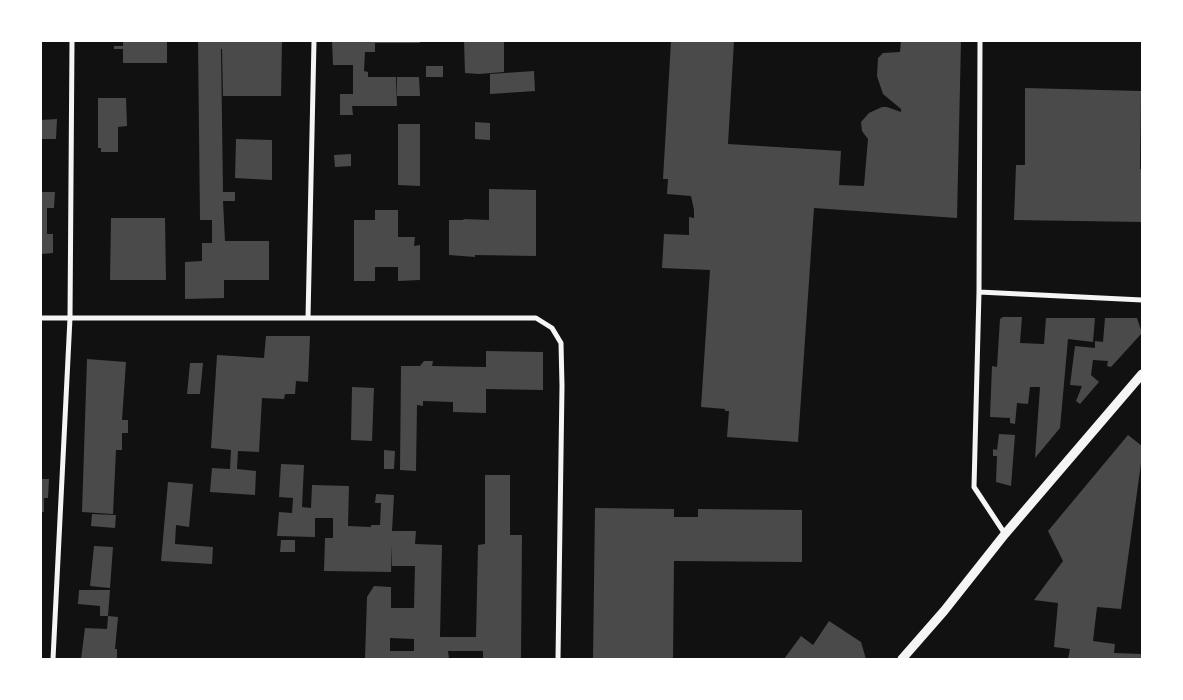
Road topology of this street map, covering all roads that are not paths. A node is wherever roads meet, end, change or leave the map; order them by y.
1 (72, 41) edge
2 (314, 41) edge
3 (980, 41) edge
4 (979, 292) junction
5 (1142, 300) edge
6 (41, 318) edge
7 (70, 318) junction
8 (308, 318) junction
9 (1142, 374) edge
10 (1006, 534) junction
11 (53, 659) edge
12 (558, 659) edge
13 (902, 659) edge

1 - 7 street
2 - 8 street
3 - 4 street
4 - 5 street
4 - 10 street
6 - 7 street
7 - 8 street
7 - 11 street
8 - 12 street
9 - 10 street
10 - 13 street

